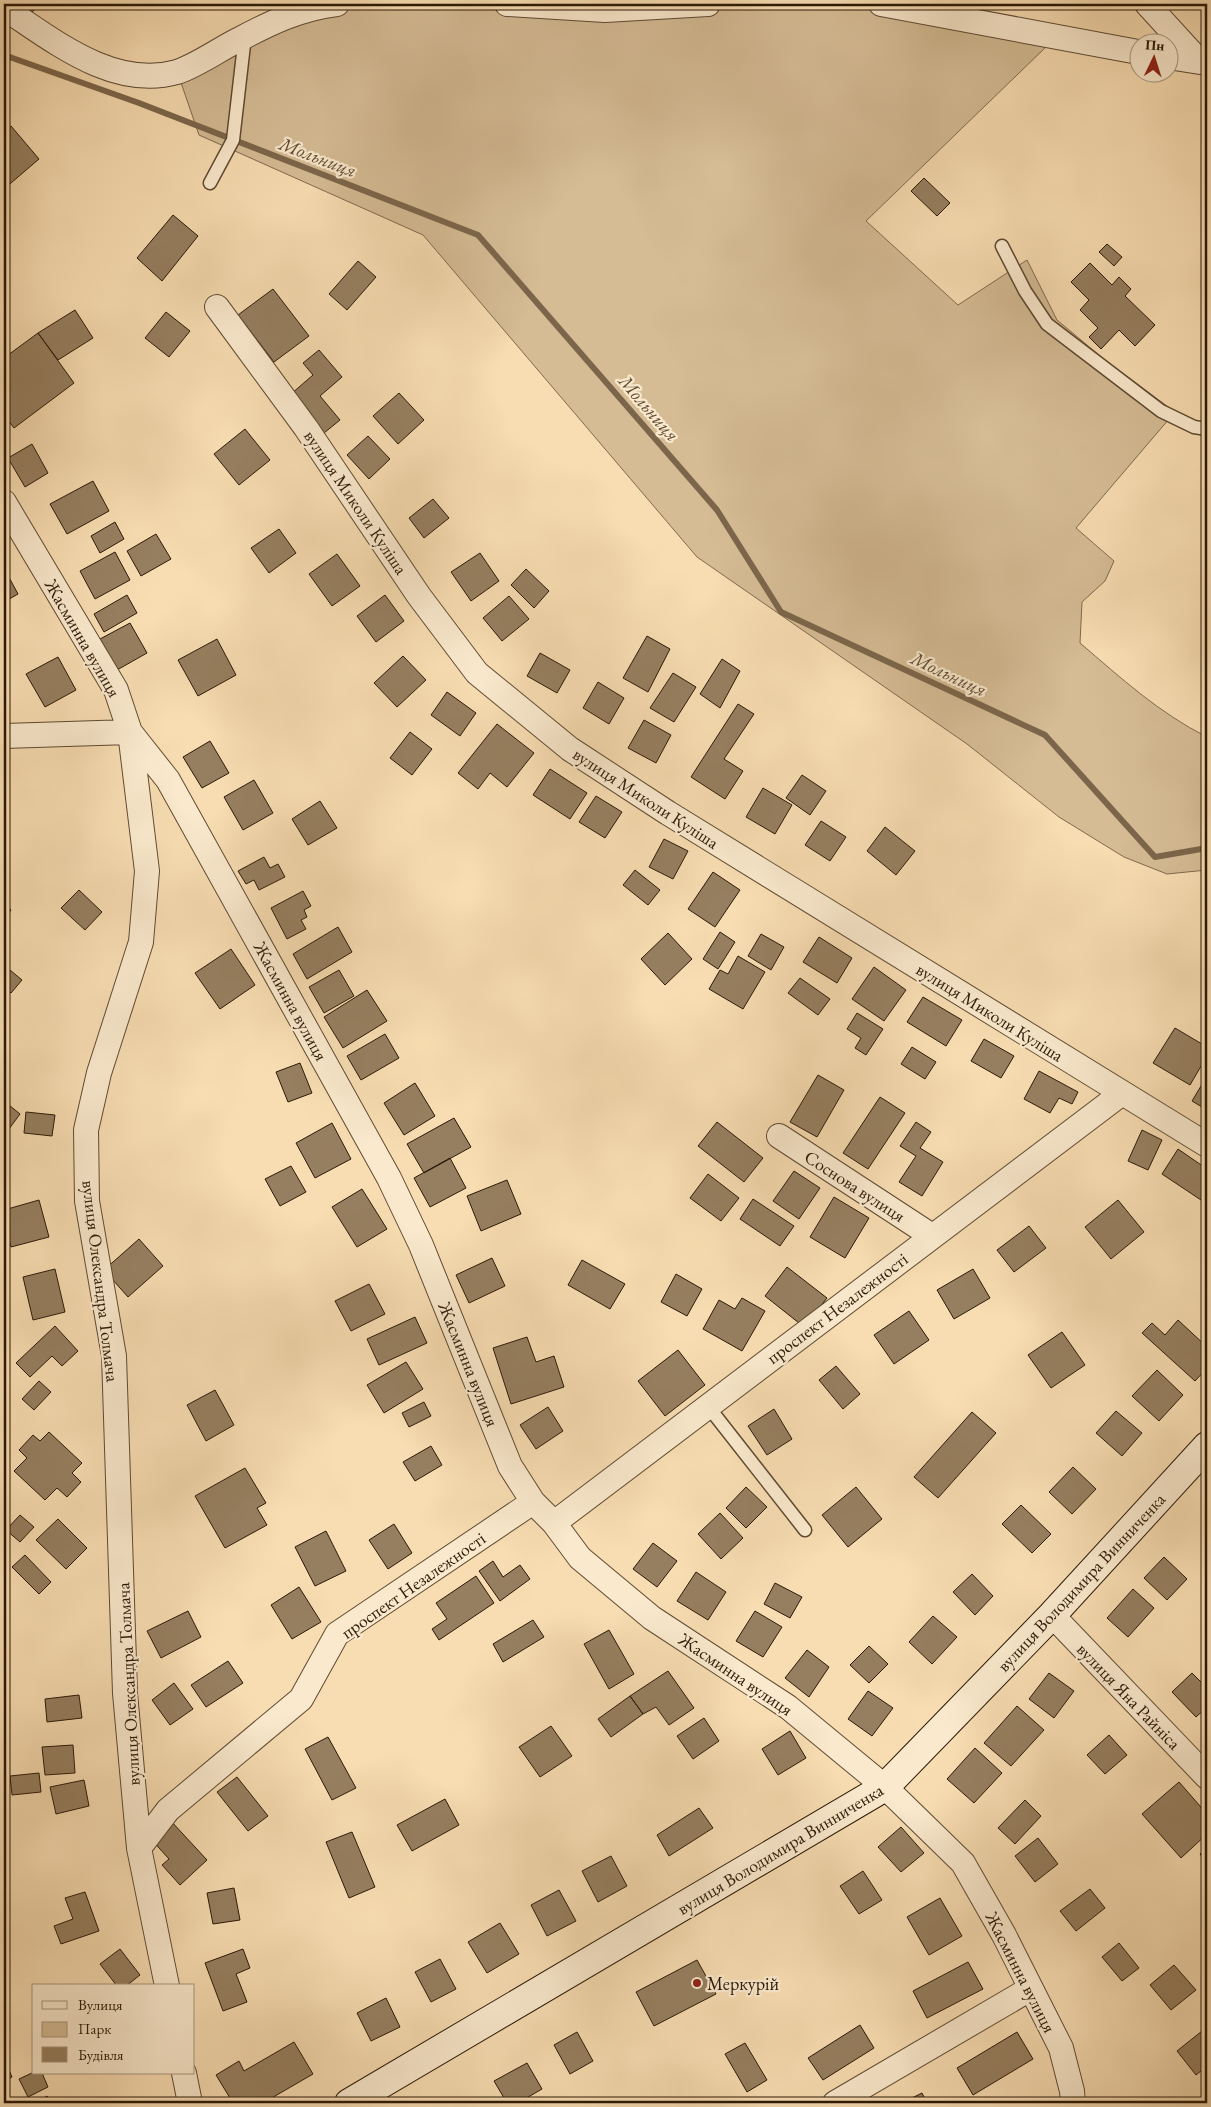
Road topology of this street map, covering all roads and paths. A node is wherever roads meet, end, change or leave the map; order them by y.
1 (337, 4) edge
2 (507, 4) edge
3 (708, 4) edge
4 (881, 4) edge
5 (1147, 4) edge
6 (605, 7) edge
7 (4, 8) edge
8 (245, 36) junction
9 (1128, 50) edge
10 (1178, 58) edge
11 (1203, 59) edge
12 (210, 183) dead end
13 (1002, 246) dead end
14 (217, 307) dead end
15 (1207, 429) edge
16 (4, 502) edge
17 (130, 732) junction
18 (4, 736) edge
19 (1121, 1094) junction
20 (779, 1136) dead end
21 (1207, 1145) edge
22 (932, 1236) junction
23 (707, 1405) junction
24 (1207, 1446) edge
25 (533, 1502) junction
26 (554, 1523) junction
27 (805, 1530) dead end
28 (1052, 1615) junction
29 (1207, 1777) edge
30 (885, 1787) junction
31 (139, 1848) junction
32 (167, 1984) edge
33 (1030, 1989) junction
34 (184, 2074) edge
35 (190, 2103) edge
36 (349, 2103) edge
37 (836, 2103) edge
38 (1073, 2103) edge

1 - 8 street
2 - 6 street
3 - 6 street
4 - 9 street
5 - 11 street
7 - 8 street
8 - 12 lane
10 - 11 street
13 - 15 lane
14 - 19 street, вулиця Миколи Куліша
16 - 17 street, Жасминна вулиця
17 - 18 street
17 - 25 street, Жасминна вулиця
17 - 31 street, вулиця Олександра Толмача
19 - 21 street, вулиця Миколи Куліша
19 - 22 street, проспект Незалежності
20 - 22 street, Соснова вулиця
22 - 23 street, проспект Незалежності
23 - 26 street, проспект Незалежності
23 - 27 lane
24 - 28 main road, вулиця Володимира Винниченка
25 - 26 street, Жасминна вулиця
25 - 31 street, проспект Незалежності
26 - 30 street, Жасминна вулиця
28 - 29 street, вулиця Яна Райніса
28 - 30 main road, вулиця Володимира Винниченка
30 - 33 street, Жасминна вулиця
30 - 36 main road, вулиця Володимира Винниченка
31 - 32 street, вулиця Олександра Толмача
33 - 37 street
33 - 38 street, Жасминна вулиця
34 - 35 street

